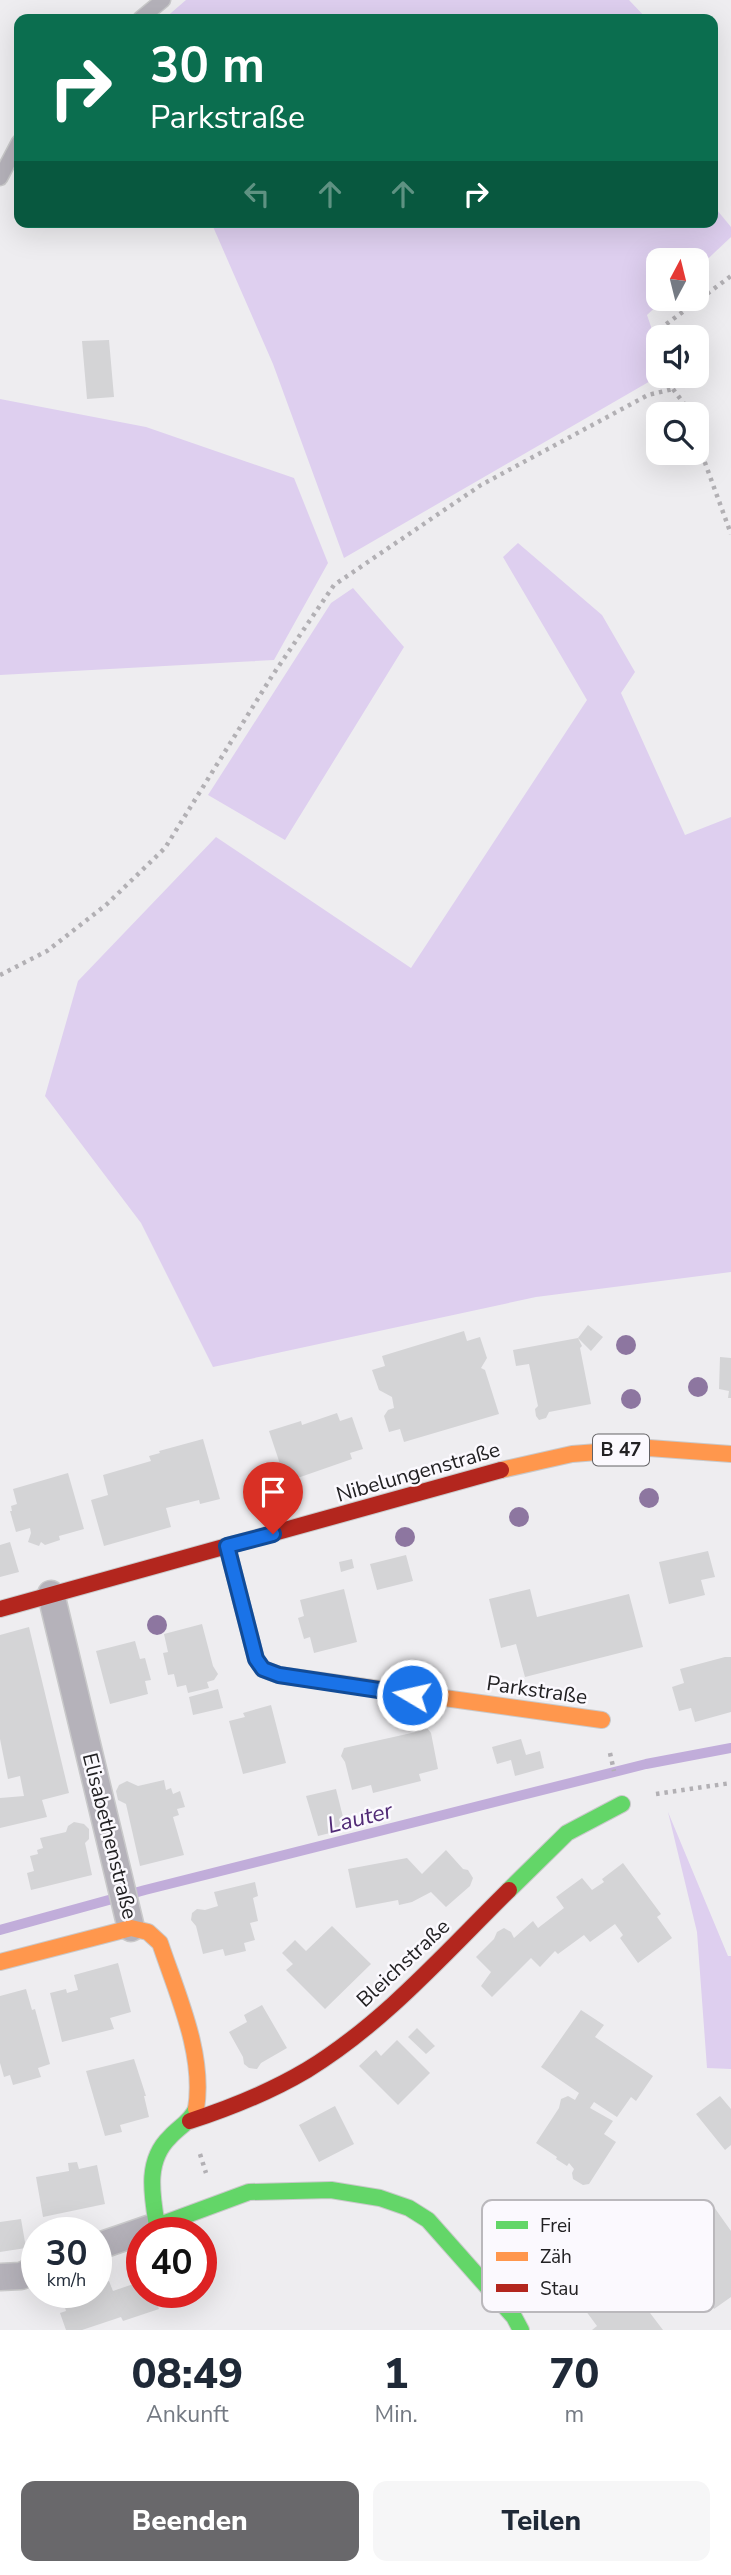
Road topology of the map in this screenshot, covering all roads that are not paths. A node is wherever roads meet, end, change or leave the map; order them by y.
1 (163, 0) edge
2 (146, 14) edge
3 (14, 151) edge
4 (0, 178) edge
5 (731, 1454) edge
6 (227, 1546) junction
7 (51, 1594) junction
8 (0, 1609) edge
9 (601, 1720) road end
10 (622, 1804) road end
11 (129, 1922) junction
12 (0, 1962) edge
13 (190, 2121) junction
14 (156, 2217) edge
15 (182, 2217) edge
16 (21, 2276) edge
17 (0, 2277) edge
18 (482, 2281) edge
19 (510, 2312) edge
20 (521, 2330) edge

1 - 2 lane
3 - 4 lane
5 - 6 street, Nibelungenstraße / B 47
6 - 7 street, Nibelungenstraße / B 47
6 - 9 street, Parkstraße
7 - 8 street, Nibelungenstraße / B 47
7 - 11 street, Elisabethenstraße
10 - 13 street, Bleichstraße
11 - 12 street
11 - 13 street, Elisabethenstraße
13 - 14 street
15 - 18 street
16 - 17 street
19 - 20 street

